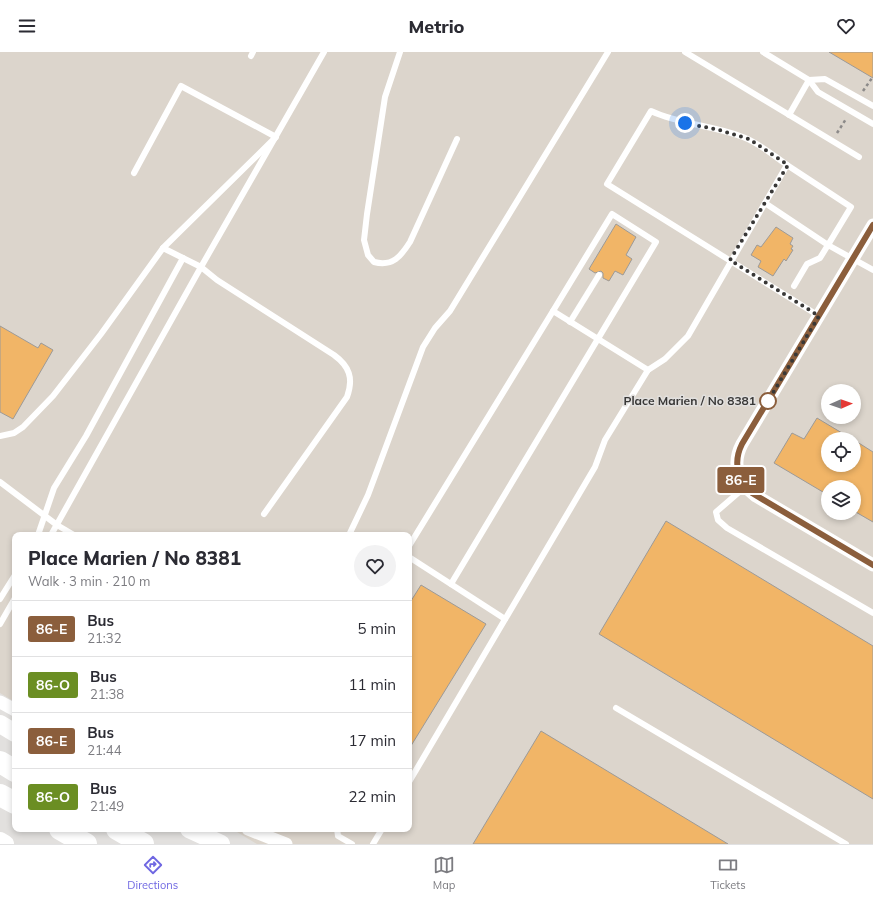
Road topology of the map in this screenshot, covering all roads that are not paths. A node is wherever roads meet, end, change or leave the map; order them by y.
1 (324, 52) edge
2 (400, 52) edge
3 (608, 52) edge
4 (685, 52) edge
5 (763, 52) edge
6 (809, 80) junction
7 (873, 106) edge
8 (789, 115) junction
9 (873, 124) edge
10 (276, 138) junction
11 (457, 138) dead end
12 (859, 157) dead end
13 (788, 165) junction
14 (134, 173) dead end
15 (764, 203) junction
16 (873, 225) edge
17 (828, 245) junction
18 (164, 248) junction
19 (183, 258) junction
20 (730, 260) junction
21 (853, 260) junction
22 (201, 267) junction
23 (873, 270) edge
24 (599, 275) dead end
25 (794, 286) dead end
26 (553, 311) junction
27 (819, 316) junction
28 (570, 322) junction
29 (598, 339) junction
30 (648, 370) junction
31 (0, 436) edge
32 (0, 482) edge
33 (746, 487) junction
34 (264, 514) dead end
35 (45, 515) junction
36 (57, 524) junction
37 (39, 532) edge
38 (53, 532) edge
39 (69, 532) edge
40 (350, 532) edge
41 (412, 541) edge
42 (412, 559) edge
43 (873, 565) edge
44 (12, 580) edge
45 (450, 584) junction
46 (0, 599) edge
47 (12, 603) edge
48 (873, 613) edge
49 (505, 619) junction
50 (0, 624) edge
51 (0, 702) edge
52 (12, 708) edge
53 (616, 708) dead end
54 (0, 724) edge
55 (12, 731) edge
56 (0, 762) edge
57 (12, 769) edge
58 (412, 777) edge
59 (0, 795) edge
60 (12, 801) edge
61 (65, 832) edge
62 (122, 832) edge
63 (195, 832) edge
64 (256, 832) edge
65 (337, 832) edge
66 (380, 832) edge
67 (0, 841) edge
68 (5, 844) edge
69 (86, 844) edge
70 (143, 844) edge
71 (221, 844) edge
72 (286, 844) edge
73 (352, 844) edge
74 (373, 844) edge
75 (846, 844) edge

1 - 10 lane
2 - 11 lane
3 - 40 lane
4 - 8 lane
5 - 6 lane
6 - 7 lane
6 - 8 lane
6 - 9 lane
8 - 12 lane
10 - 14 lane
10 - 18 lane
10 - 22 lane
13 - 15 lane
13 - 17 lane
13 - 20 lane
15 - 17 lane
15 - 20 lane
16 - 21 street
17 - 21 lane
17 - 25 lane
18 - 19 lane
18 - 31 lane
19 - 22 lane
19 - 35 lane
20 - 27 lane
20 - 30 lane
21 - 23 lane
21 - 27 street
22 - 34 lane
22 - 36 lane
24 - 28 lane
26 - 28 lane
26 - 29 lane
26 - 41 lane
27 - 33 street
28 - 29 lane
29 - 30 lane
29 - 45 lane
30 - 49 lane
32 - 35 lane
33 - 43 street
33 - 48 lane
35 - 36 lane
35 - 37 lane
36 - 38 lane
36 - 39 lane
42 - 45 lane
44 - 46 lane
45 - 49 lane
47 - 50 lane
49 - 58 lane
51 - 52 street
53 - 75 lane
54 - 55 main road
56 - 57 highway
59 - 60 highway
61 - 69 highway
62 - 70 highway
63 - 71 main road
64 - 72 street
65 - 73 lane
66 - 74 lane
67 - 68 main road

